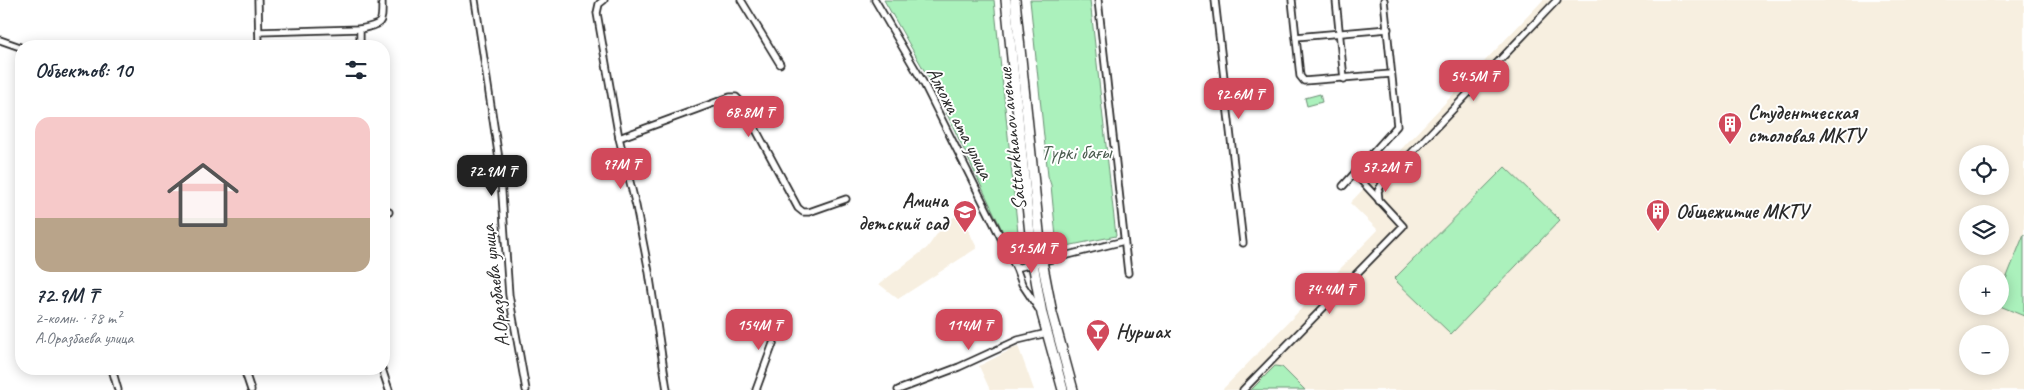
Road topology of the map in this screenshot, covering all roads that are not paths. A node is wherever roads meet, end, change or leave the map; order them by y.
1 (258, 0) edge
2 (382, 0) edge
3 (475, 0) edge
4 (604, 0) edge
5 (741, 0) edge
6 (875, 0) edge
7 (1006, 0) edge
8 (1015, 0) edge
9 (1098, 0) edge
10 (1215, 0) edge
11 (1292, 0) edge
12 (1336, 0) edge
13 (1384, 0) edge
14 (1557, 0) edge
15 (360, 29) junction
16 (1388, 29) junction
17 (259, 32) junction
18 (1339, 34) junction
19 (1296, 37) junction
20 (0, 40) edge
21 (259, 40) edge
22 (360, 40) edge
23 (15, 46) edge
24 (780, 64) dead end
25 (1391, 74) junction
26 (1344, 79) junction
27 (619, 138) junction
28 (1355, 174) junction
29 (1343, 186) dead end
30 (846, 199) dead end
31 (1379, 201) junction
32 (1124, 241) junction
33 (1243, 243) dead end
34 (1038, 262) junction
35 (1016, 268) junction
36 (1128, 273) dead end
37 (1042, 314) junction
38 (782, 319) dead end
39 (1047, 333) junction
40 (114, 375) edge
41 (246, 375) edge
42 (384, 375) edge
43 (118, 390) edge
44 (251, 390) edge
45 (389, 390) edge
46 (526, 390) edge
47 (667, 390) edge
48 (756, 390) edge
49 (898, 390) edge
50 (1064, 390) edge
51 (1073, 390) edge
52 (1243, 390) edge

1 - 17 street
2 - 15 street
3 - 46 street, А.Оразбаева улица
4 - 27 street
5 - 24 street
6 - 35 street, Алкожа ата улица
7 - 34 main road, Sattarkhanov avenue
8 - 34 main road, Sattarkhanov avenue
9 - 32 street
10 - 33 street
11 - 19 street
12 - 18 street
13 - 16 street
14 - 31 street
15 - 17 street
15 - 22 street
16 - 18 street
16 - 25 street
17 - 21 street
18 - 19 street
18 - 26 street
19 - 26 street
20 - 23 street
25 - 26 street
25 - 28 street
27 - 30 street
27 - 47 street
28 - 29 street
28 - 31 street
31 - 52 street
32 - 34 street
32 - 36 street
34 - 35 street
34 - 37 main road, Sattarkhanov avenue
34 - 51 main road, Sattarkhanov avenue
35 - 37 street, Алкожа ата улица
37 - 39 main road, Sattarkhanov avenue
38 - 48 street
39 - 49 street
39 - 50 main road, Sattarkhanov avenue
40 - 43 street
41 - 44 street
42 - 45 street

